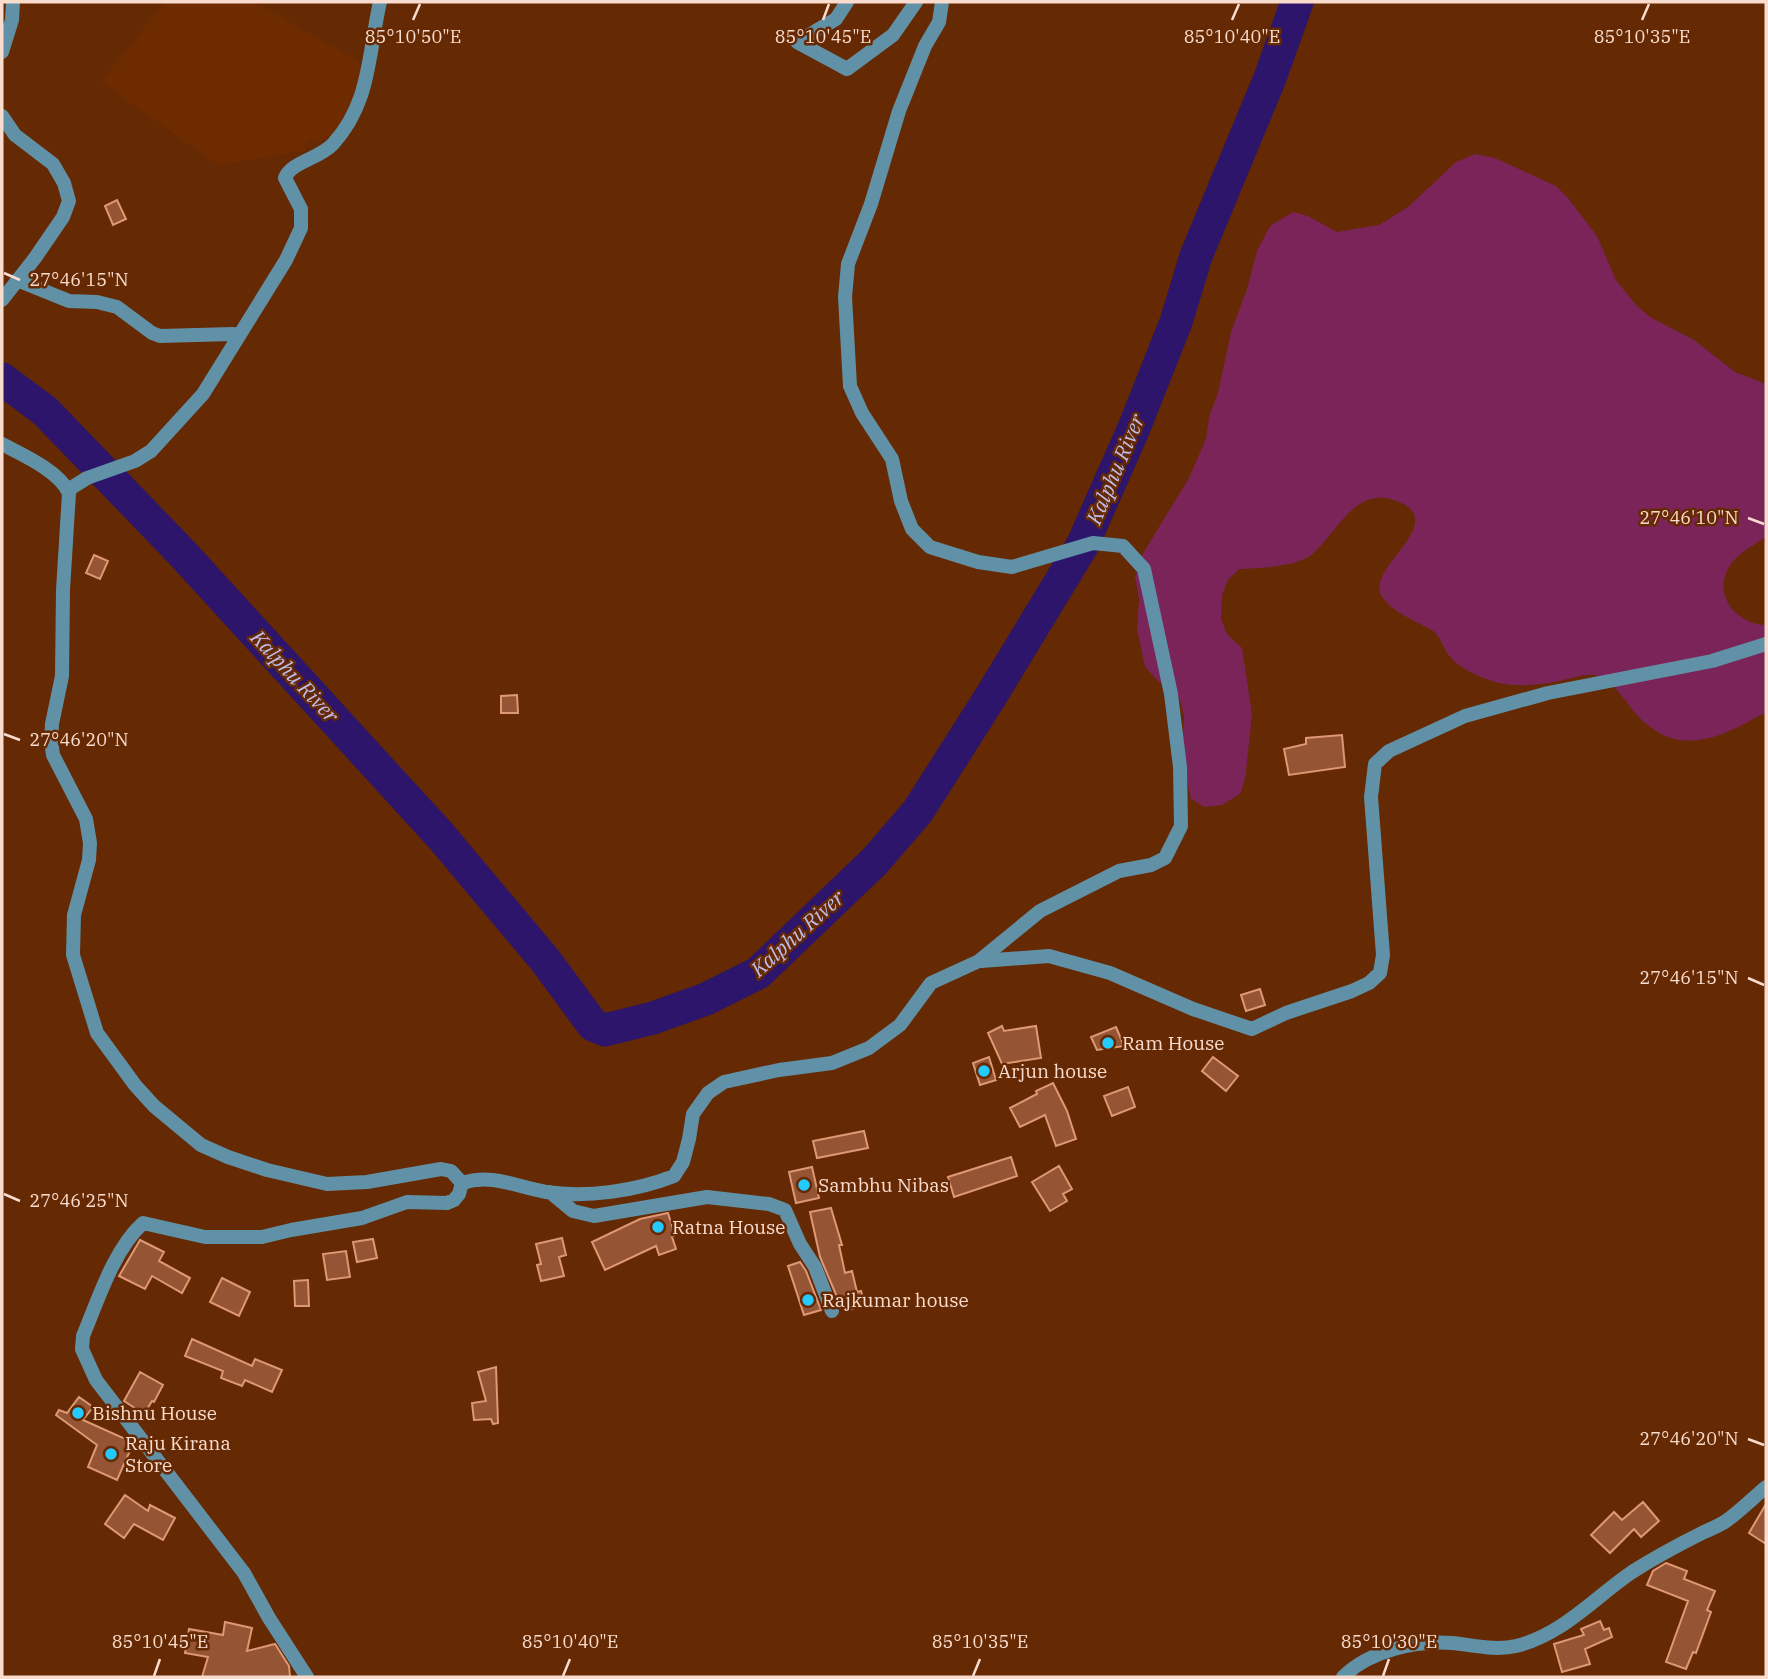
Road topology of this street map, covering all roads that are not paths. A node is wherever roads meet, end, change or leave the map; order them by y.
1 (13, 2) edge
2 (380, 2) edge
3 (847, 2) edge
4 (916, 2) edge
5 (942, 2) edge
6 (2, 52) edge
7 (2, 116) edge
8 (17, 280) junction
9 (2, 300) edge
10 (239, 336) junction
11 (2, 444) edge
12 (69, 492) junction
13 (1766, 644) edge
14 (979, 961) junction
15 (462, 1183) junction
16 (550, 1192) junction
17 (832, 1311) dead end
18 (1766, 1487) edge
19 (307, 1677) edge
20 (1343, 1677) edge

1 - 6 street
2 - 10 street
3 - 4 street
5 - 14 street
7 - 8 street
8 - 9 street
8 - 10 street
10 - 12 street
11 - 12 street
12 - 15 street
13 - 14 street
14 - 16 street
15 - 16 street
15 - 19 street
16 - 17 street
18 - 20 street

